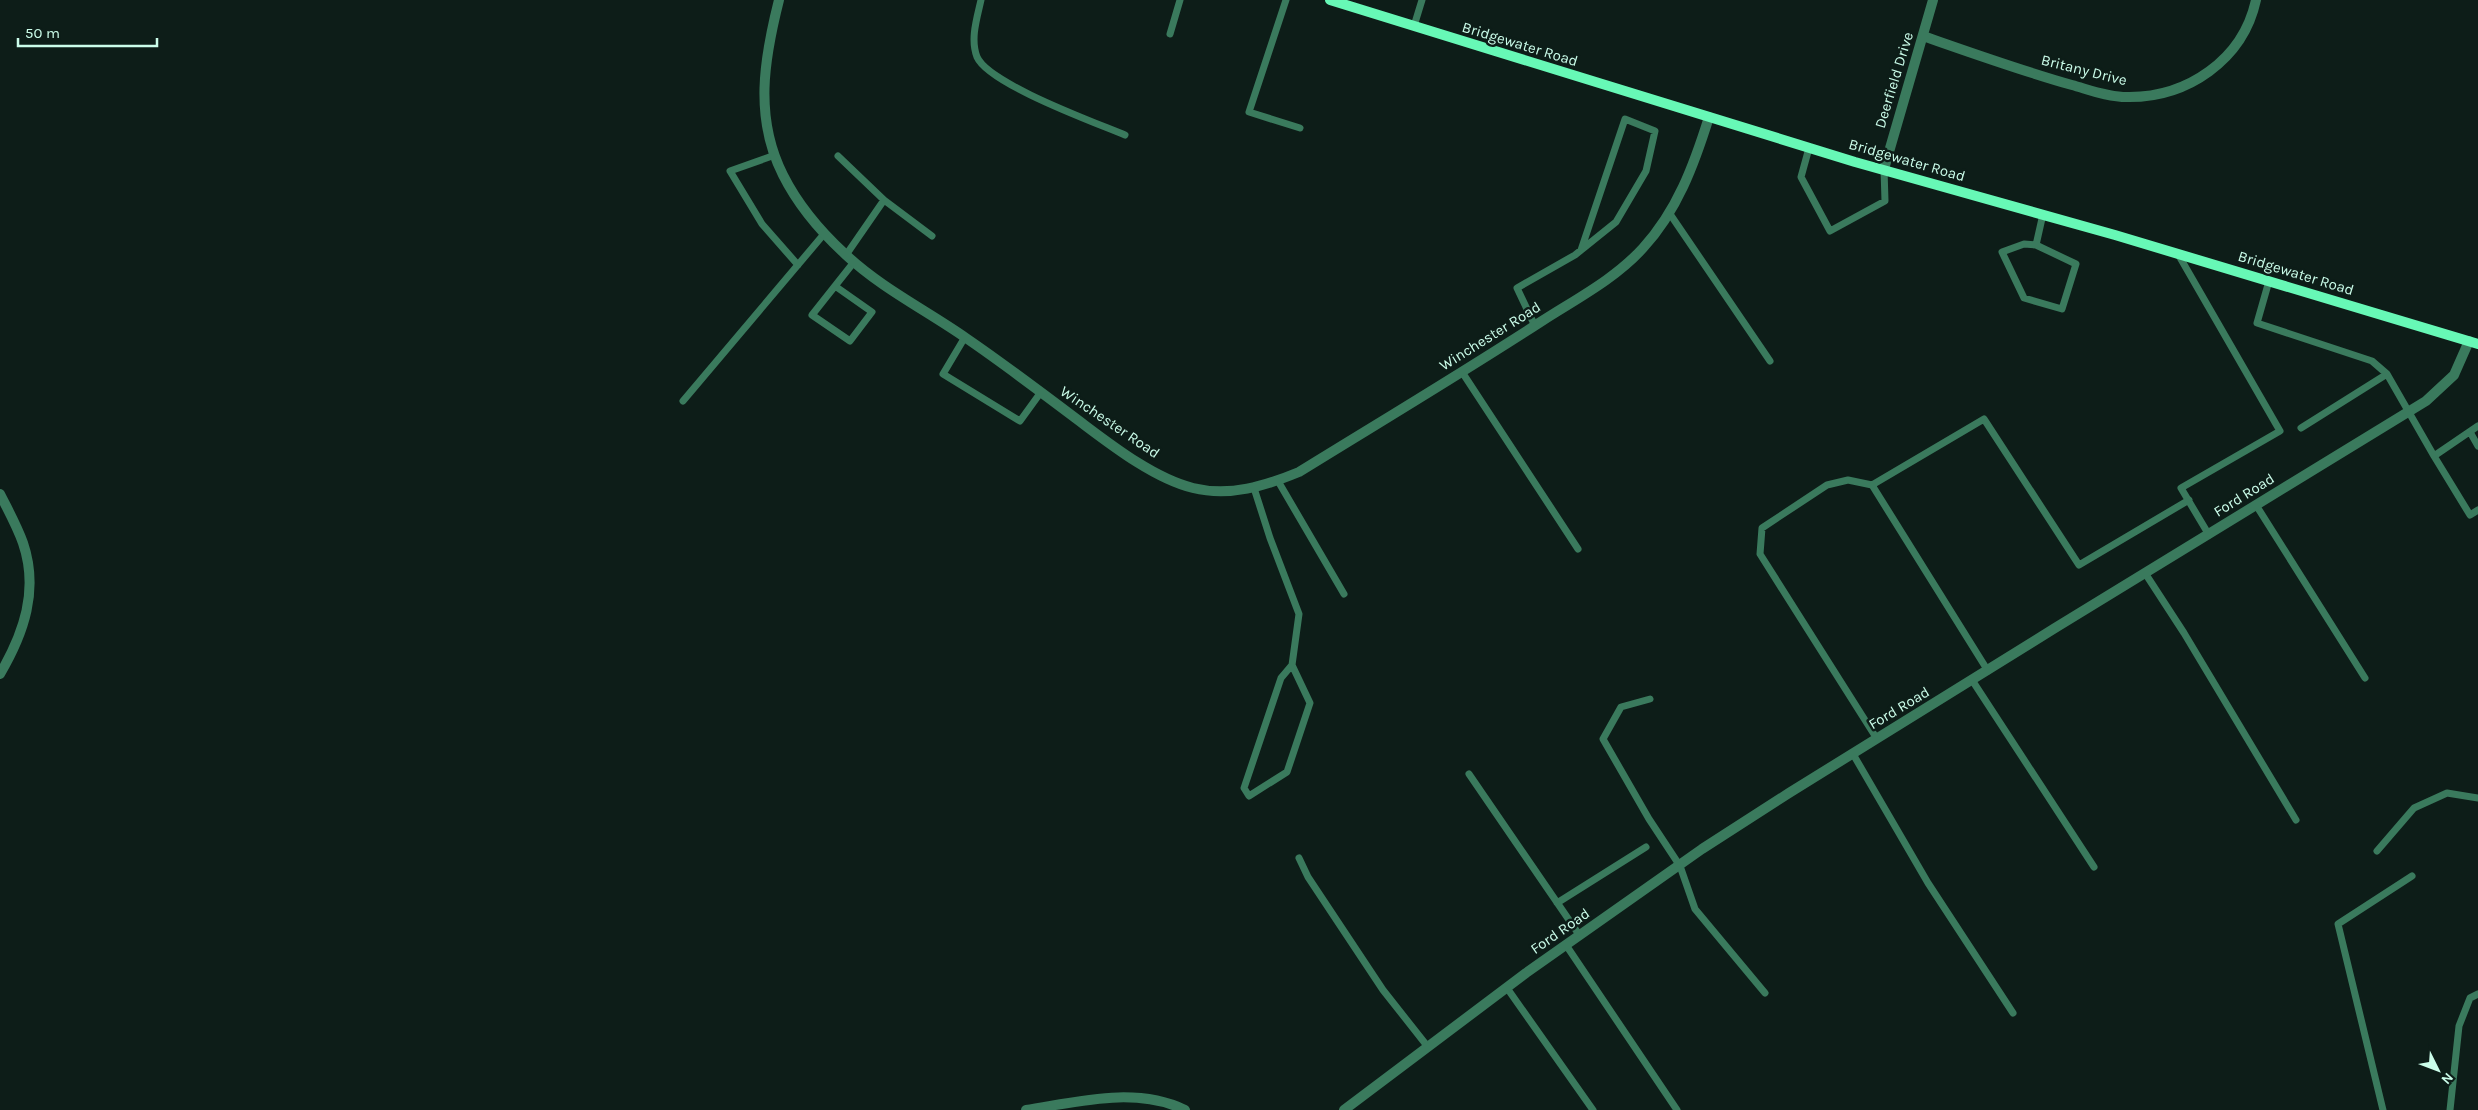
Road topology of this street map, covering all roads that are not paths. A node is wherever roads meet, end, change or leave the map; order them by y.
1 (779, 0) edge
2 (981, 0) edge
3 (1180, 0) edge
4 (1286, 0) edge
5 (1330, 0) edge
6 (1422, 0) edge
7 (1933, 0) edge
8 (2256, 0) edge
9 (1414, 26) junction
10 (1170, 34) dead end
11 (1923, 36) junction
12 (1709, 117) junction
13 (1300, 128) dead end
14 (1125, 135) dead end
15 (1809, 148) junction
16 (775, 155) junction
17 (838, 156) dead end
18 (1884, 170) junction
19 (884, 200) junction
20 (1670, 214) junction
21 (2043, 214) junction
22 (824, 234) junction
23 (932, 236) dead end
24 (2036, 245) junction
25 (1581, 250) junction
26 (2178, 254) junction
27 (850, 258) junction
28 (798, 265) junction
29 (2269, 281) junction
30 (835, 286) junction
31 (1535, 326) junction
32 (965, 337) junction
33 (2473, 342) edge
34 (1770, 361) dead end
35 (1462, 372) junction
36 (2387, 374) junction
37 (1041, 392) junction
38 (683, 401) dead end
39 (2408, 412) junction
40 (2478, 426) edge
41 (2301, 428) dead end
42 (2470, 432) junction
43 (2478, 446) edge
44 (2434, 456) junction
45 (1278, 481) junction
46 (1872, 485) junction
47 (1254, 488) junction
48 (0, 494) edge
49 (2188, 500) junction
50 (2256, 505) junction
51 (2478, 510) edge
52 (2209, 535) junction
53 (1578, 549) dead end
54 (2145, 573) junction
55 (1344, 594) dead end
56 (1292, 664) junction
57 (1988, 671) junction
58 (0, 674) edge
59 (2365, 678) dead end
60 (1972, 680) junction
61 (1650, 699) dead end
62 (1878, 739) junction
63 (1853, 754) junction
64 (1469, 774) dead end
65 (2478, 798) edge
66 (2296, 820) dead end
67 (1646, 846) dead end
68 (2377, 851) dead end
69 (1299, 858) dead end
70 (1680, 866) junction
71 (2094, 867) dead end
72 (2412, 876) dead end
73 (1557, 903) junction
74 (1580, 936) junction
75 (1566, 945) junction
76 (1507, 988) junction
77 (1765, 992) dead end
78 (2478, 994) edge
79 (2013, 1012) dead end
80 (1428, 1047) junction
81 (1026, 1110) edge
82 (1185, 1110) edge
83 (1344, 1110) edge
84 (1592, 1110) edge
85 (1677, 1110) edge
86 (2383, 1110) edge
87 (2450, 1110) edge

1 - 16 street, Winchester Road
2 - 14 lane
3 - 10 lane
4 - 13 lane
5 - 9 main road, Bridgewater Road
6 - 9 lane
7 - 11 street, Deerfield Drive
8 - 11 street, Britany Drive
9 - 12 main road, Bridgewater Road
11 - 18 street, Deerfield Drive
12 - 15 main road, Bridgewater Road
12 - 20 street, Winchester Road
15 - 18 main road, Bridgewater Road
15 - 18 lane
16 - 22 street, Winchester Road
16 - 28 lane
17 - 19 lane
18 - 21 main road, Bridgewater Road
19 - 23 lane
19 - 27 lane
20 - 31 street, Winchester Road
20 - 34 lane
21 - 24 lane
21 - 26 main road, Bridgewater Road
22 - 27 street, Winchester Road
22 - 28 lane
24 - 24 lane
25 - 25 lane
25 - 31 lane
26 - 29 main road, Bridgewater Road
26 - 49 lane
27 - 30 lane
27 - 32 street, Winchester Road
28 - 38 lane
29 - 33 main road, Bridgewater Road
29 - 36 lane
30 - 30 lane
31 - 35 street, Winchester Road
32 - 37 street, Winchester Road
32 - 37 lane
33 - 39 street, Ford Road
35 - 45 street, Winchester Road
35 - 53 lane
36 - 39 lane
36 - 41 lane
37 - 47 street, Winchester Road
39 - 44 lane
39 - 50 street, Ford Road
40 - 42 lane
42 - 43 lane
42 - 44 lane
44 - 51 lane
45 - 47 street, Winchester Road
45 - 55 lane
46 - 49 lane
46 - 57 lane
46 - 62 lane
47 - 56 lane
48 - 58 street
49 - 52 lane
50 - 52 street, Ford Road
50 - 59 lane
52 - 54 street, Ford Road
54 - 57 street, Ford Road
54 - 66 lane
56 - 56 lane
57 - 60 street, Ford Road
60 - 62 street, Ford Road
60 - 71 lane
61 - 70 lane
62 - 63 street, Ford Road
63 - 70 street, Ford Road
63 - 79 lane
64 - 73 lane
65 - 68 lane
67 - 73 lane
69 - 80 lane
70 - 74 street, Ford Road
70 - 77 lane
72 - 86 lane
73 - 74 lane
74 - 75 street, Ford Road
75 - 76 street, Ford Road
75 - 85 lane
76 - 80 street, Ford Road
76 - 84 lane
78 - 87 lane
80 - 83 street, Ford Road
81 - 82 street

